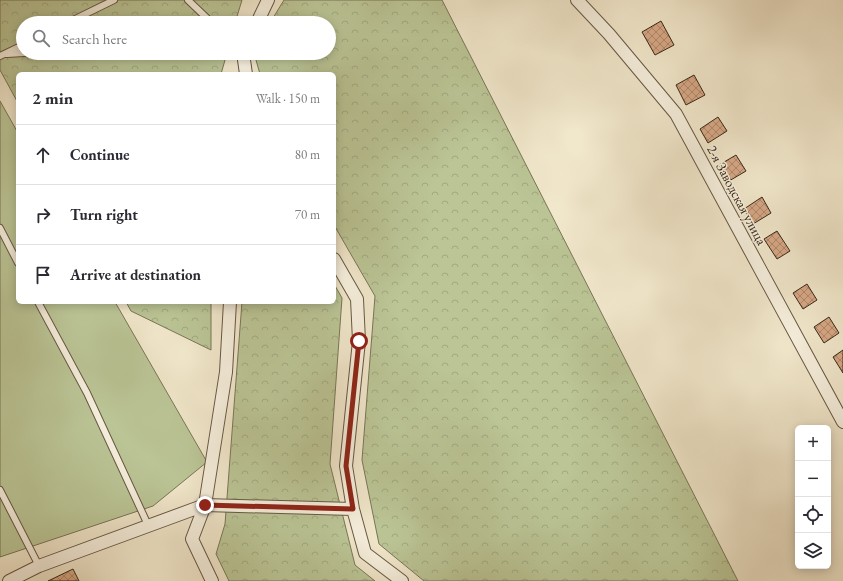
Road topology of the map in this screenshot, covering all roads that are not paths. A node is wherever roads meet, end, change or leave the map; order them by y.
1 (114, 0) edge
2 (188, 0) edge
3 (268, 0) edge
4 (577, 0) edge
5 (81, 16) edge
6 (205, 16) edge
7 (260, 16) edge
8 (16, 48) edge
9 (16, 54) edge
10 (243, 60) edge
11 (246, 72) edge
12 (0, 228) edge
13 (16, 259) edge
14 (336, 262) edge
15 (39, 304) edge
16 (230, 304) edge
17 (843, 422) edge
18 (0, 490) edge
19 (205, 505) junction
20 (353, 509) junction
21 (148, 525) junction
22 (40, 566) junction
23 (9, 581) edge
24 (212, 581) edge
25 (402, 581) edge

1 - 5 lane
2 - 6 lane
3 - 7 street
4 - 17 street, 2-я Заводская улица
8 - 9 lane
10 - 11 street
12 - 13 lane
14 - 20 street
15 - 21 lane
16 - 19 street
18 - 22 lane
19 - 20 street
19 - 21 street
19 - 24 street
20 - 25 street
21 - 22 street
22 - 23 street

